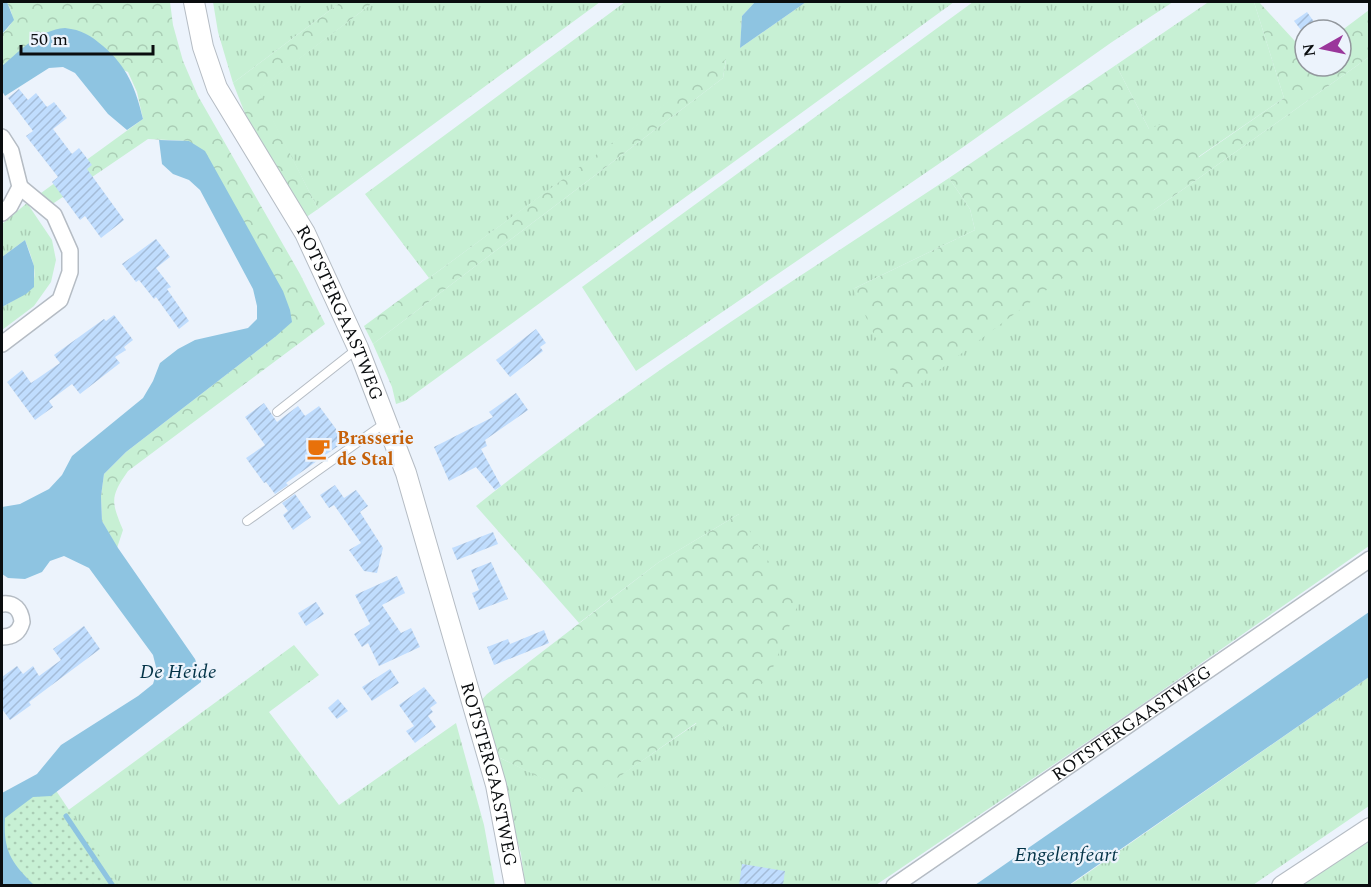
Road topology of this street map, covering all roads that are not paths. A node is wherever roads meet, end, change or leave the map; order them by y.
1 (194, 2) edge
2 (2, 137) edge
3 (20, 188) junction
4 (2, 213) edge
5 (2, 344) edge
6 (358, 348) junction
7 (277, 412) dead end
8 (387, 422) junction
9 (247, 521) dead end
10 (1370, 559) edge
11 (2, 604) edge
12 (2, 637) edge
13 (1370, 828) edge
14 (515, 885) edge
15 (894, 885) edge
16 (1282, 885) edge

1 - 6 street, ROTSTERGAASTWEG
2 - 3 street
3 - 4 street
3 - 5 street
6 - 7 lane
6 - 8 street, ROTSTERGAASTWEG
8 - 9 lane
8 - 14 street, ROTSTERGAASTWEG
10 - 15 street, ROTSTERGAASTWEG
11 - 12 street
13 - 16 street

